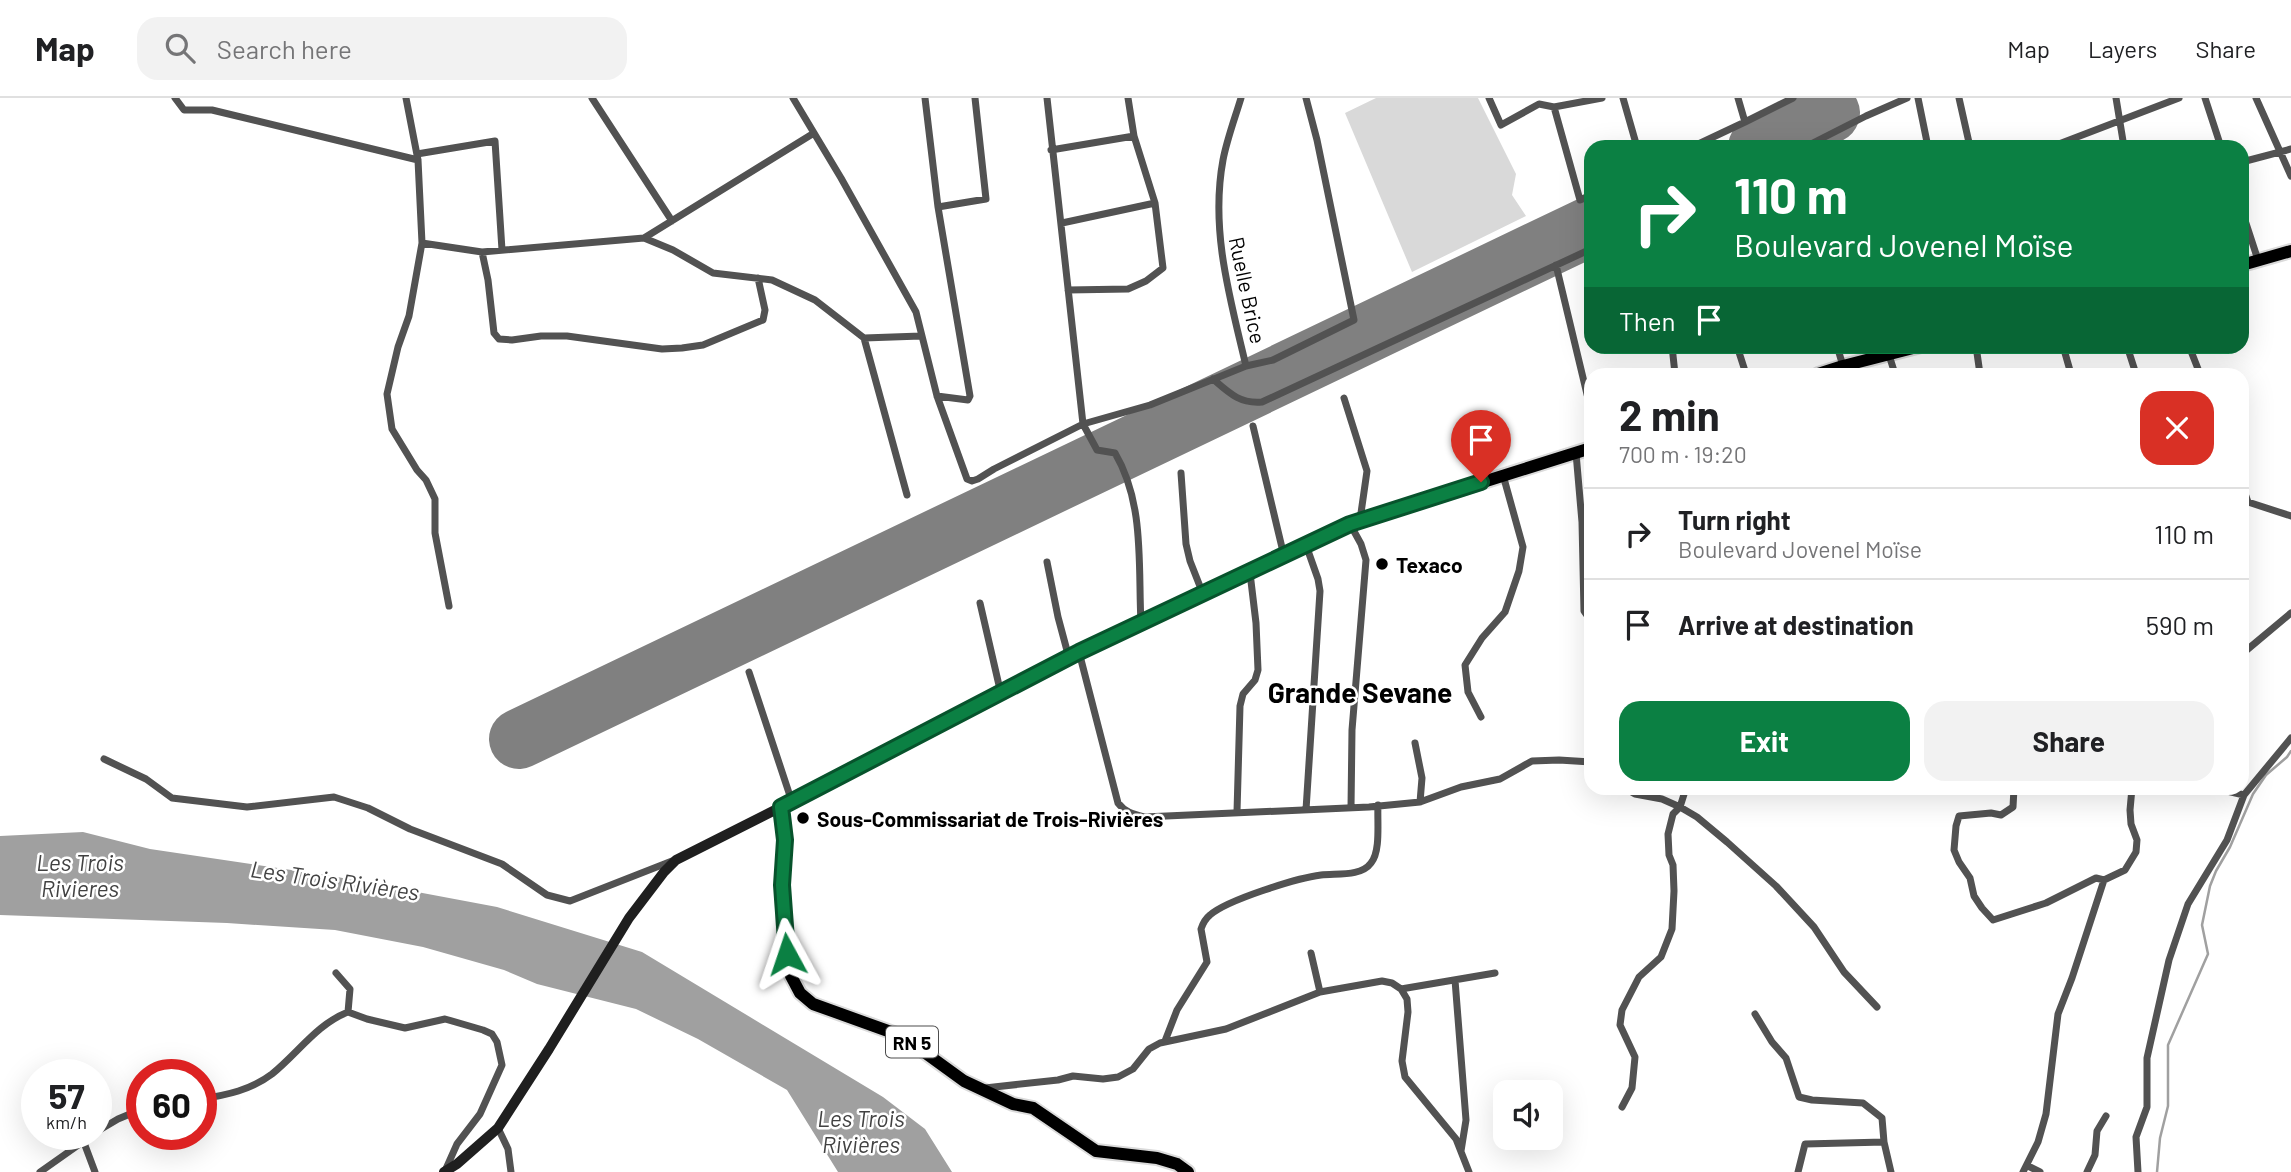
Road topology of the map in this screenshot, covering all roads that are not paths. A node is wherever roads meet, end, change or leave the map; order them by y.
1 (175, 98) edge
2 (405, 98) edge
3 (592, 98) edge
4 (793, 98) edge
5 (925, 98) edge
6 (975, 98) edge
7 (1047, 98) edge
8 (1128, 98) edge
9 (1241, 98) edge
10 (1306, 98) edge
11 (1489, 98) edge
12 (1602, 98) edge
13 (1623, 98) edge
14 (1738, 98) edge
15 (1793, 98) edge
16 (1907, 98) edge
17 (1918, 98) edge
18 (1959, 98) edge
19 (2116, 98) edge
20 (2179, 98) edge
21 (2204, 98) edge
22 (2256, 98) edge
23 (1554, 107) junction
24 (2119, 121) junction
25 (1745, 122) junction
26 (814, 133) junction
27 (1134, 136) junction
28 (1635, 140) edge
29 (1707, 140) edge
30 (1819, 140) edge
31 (1927, 140) edge
32 (1968, 140) edge
33 (2069, 140) edge
34 (2123, 140) edge
35 (2219, 140) edge
36 (2291, 149) edge
37 (1051, 150) junction
38 (2281, 152) junction
39 (417, 157) junction
40 (2249, 160) edge
41 (2291, 176) edge
42 (1584, 198) edge
43 (1156, 202) junction
44 (938, 207) junction
45 (671, 221) junction
46 (1062, 223) junction
47 (2249, 232) edge
48 (644, 238) junction
49 (422, 243) junction
50 (502, 250) junction
51 (1584, 251) edge
52 (2291, 251) edge
53 (482, 252) junction
54 (2258, 260) junction
55 (2249, 263) edge
56 (1556, 265) junction
57 (758, 278) junction
58 (1068, 290) junction
59 (921, 336) junction
60 (864, 338) junction
61 (1892, 354) edge
62 (1889, 355) junction
63 (1247, 366) junction
64 (1845, 368) edge
65 (1893, 368) edge
66 (1213, 379) junction
67 (1584, 382) edge
68 (937, 396) junction
69 (1344, 398) dead end
70 (1083, 424) junction
71 (1253, 426) dead end
72 (1584, 450) edge
73 (1576, 453) junction
74 (1181, 473) dead end
75 (1503, 475) junction
76 (907, 495) dead end
77 (2249, 502) edge
78 (2291, 516) edge
79 (1355, 522) junction
80 (1306, 545) junction
81 (1283, 556) junction
82 (1047, 562) dead end
83 (1250, 573) junction
84 (1203, 595) junction
85 (980, 603) dead end
86 (449, 606) dead end
87 (1584, 611) edge
88 (2291, 613) edge
89 (1141, 624) junction
90 (2249, 648) edge
91 (1074, 655) junction
92 (749, 672) dead end
93 (1001, 694) junction
94 (1481, 717) dead end
95 (2291, 738) edge
96 (1415, 743) dead end
97 (104, 759) dead end
98 (1584, 762) edge
99 (2249, 789) edge
100 (1640, 795) edge
101 (1684, 795) edge
102 (2013, 795) edge
103 (2131, 795) edge
104 (2244, 795) edge
105 (1420, 802) junction
106 (787, 804) junction
107 (1378, 805) junction
108 (1680, 807) junction
109 (1351, 808) junction
110 (1307, 810) junction
111 (1237, 812) junction
112 (676, 860) junction
113 (2104, 880) junction
114 (1311, 953) dead end
115 (336, 973) dead end
116 (1495, 973) dead end
117 (1455, 980) junction
118 (1401, 989) junction
119 (1320, 992) junction
120 (1877, 1007) dead end
121 (348, 1012) junction
122 (1755, 1014) dead end
123 (1165, 1041) junction
124 (981, 1088) junction
125 (217, 1096) edge
126 (1622, 1107) dead end
127 (2106, 1116) dead end
128 (498, 1128) junction
129 (1884, 1142) junction
130 (70, 1150) edge
131 (87, 1150) edge
132 (1461, 1152) junction
133 (2026, 1169) edge
134 (40, 1172) edge
135 (95, 1172) edge
136 (444, 1172) edge
137 (511, 1172) edge
138 (1188, 1172) edge
139 (1469, 1172) edge
140 (1798, 1172) edge
141 (1891, 1172) edge
142 (2040, 1172) edge
143 (2087, 1172) edge
144 (2138, 1172) edge

1 - 39 street
2 - 39 street
3 - 45 street
4 - 26 street
5 - 44 street
6 - 44 street
7 - 37 street
8 - 27 street
9 - 63 street, Ruelle Brice
10 - 63 street
11 - 23 street
12 - 23 street
13 - 28 street
14 - 25 street
15 - 25 street
16 - 30 street
17 - 31 street
18 - 32 street
19 - 24 street
20 - 24 street
21 - 35 street
22 - 38 street
23 - 42 street
24 - 33 street
24 - 34 street
25 - 29 street
26 - 45 street
26 - 59 street
27 - 37 street
27 - 43 street
36 - 38 street
37 - 46 street
38 - 40 street
38 - 41 street
39 - 49 street
39 - 50 street
43 - 46 street
43 - 58 street
44 - 68 street
45 - 48 street
46 - 58 street
47 - 54 street
48 - 50 street
48 - 57 street
49 - 53 street
49 - 86 street
50 - 53 street
51 - 56 street
52 - 54 main road
53 - 57 street
54 - 55 main road
56 - 66 street
56 - 67 street
57 - 60 street
58 - 70 street
59 - 60 street
59 - 68 street
60 - 76 street
61 - 62 main road
62 - 64 main road
62 - 65 street
63 - 66 street
66 - 70 street
68 - 70 street
69 - 79 street
70 - 89 street
71 - 81 street
72 - 73 main road
73 - 75 main road
73 - 87 street
74 - 84 street
75 - 79 main road
75 - 94 street
77 - 78 street
79 - 80 main road
79 - 109 street
80 - 81 main road
80 - 110 street
81 - 83 main road
82 - 91 street
83 - 84 main road
83 - 111 street
84 - 89 main road
85 - 93 street
88 - 90 street
89 - 91 main road
91 - 93 main road
91 - 111 street
92 - 106 street
93 - 106 main road
95 - 99 street
96 - 105 street
97 - 112 street
98 - 105 street
100 - 108 street
101 - 108 street
102 - 113 street
103 - 113 street
104 - 144 street
105 - 107 street
106 - 112 main road
106 - 124 main road, RN 5
107 - 109 street
107 - 123 street
108 - 120 street
108 - 126 street
109 - 110 street
110 - 111 street
112 - 128 main road
113 - 133 street
114 - 119 street
115 - 121 street
116 - 117 street
117 - 118 street
117 - 132 street
118 - 119 street
118 - 132 street
119 - 123 street
121 - 125 street
121 - 136 street
122 - 129 street
123 - 124 street
124 - 138 main road, RN 5
127 - 143 street
128 - 136 main road
128 - 137 street
129 - 140 street
129 - 141 street
130 - 134 street
131 - 135 street
132 - 139 street
133 - 142 street

